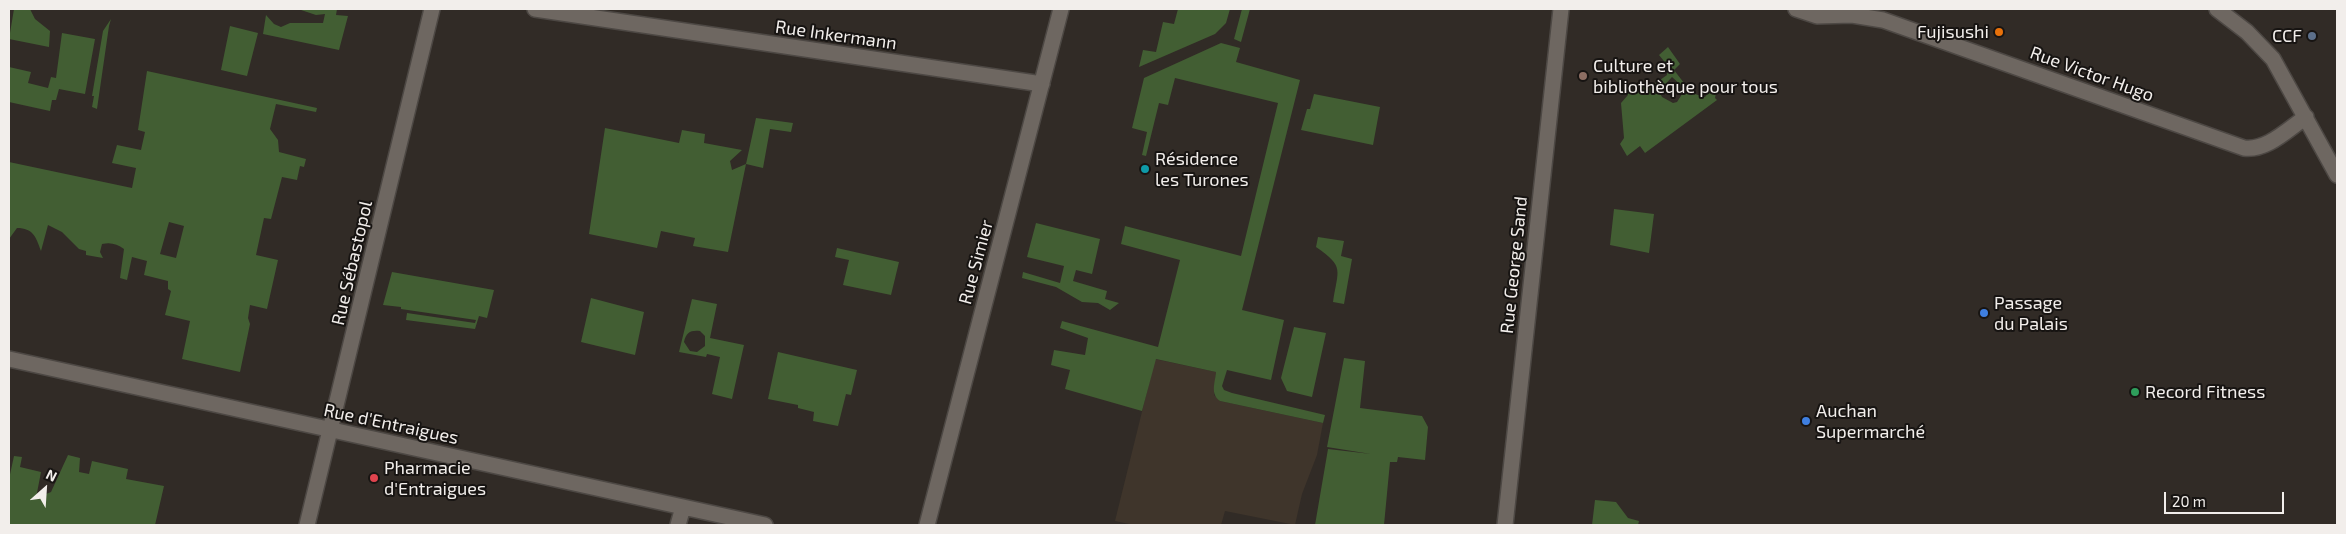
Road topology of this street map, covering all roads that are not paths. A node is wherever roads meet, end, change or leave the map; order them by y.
1 (432, 9) edge
2 (535, 9) edge
3 (1061, 9) edge
4 (1561, 9) edge
5 (1796, 9) edge
6 (2217, 9) edge
7 (1042, 84) junction
8 (2306, 117) junction
9 (2337, 175) edge
10 (9, 359) edge
11 (331, 430) junction
12 (683, 507) junction
13 (307, 525) edge
14 (678, 525) edge
15 (765, 525) edge
16 (927, 525) edge
17 (1505, 525) edge

1 - 11 street, Rue Sébastopol
2 - 7 street, Rue Inkermann
3 - 7 street, Rue Simier
4 - 17 street, Rue George Sand
5 - 8 street, Rue Victor Hugo
6 - 8 street
7 - 16 street, Rue Simier
8 - 9 street
10 - 11 street, Rue d'Entraigues
11 - 12 street, Rue d'Entraigues
11 - 13 street, Rue Sébastopol
12 - 14 street
12 - 15 street, Rue d'Entraigues

